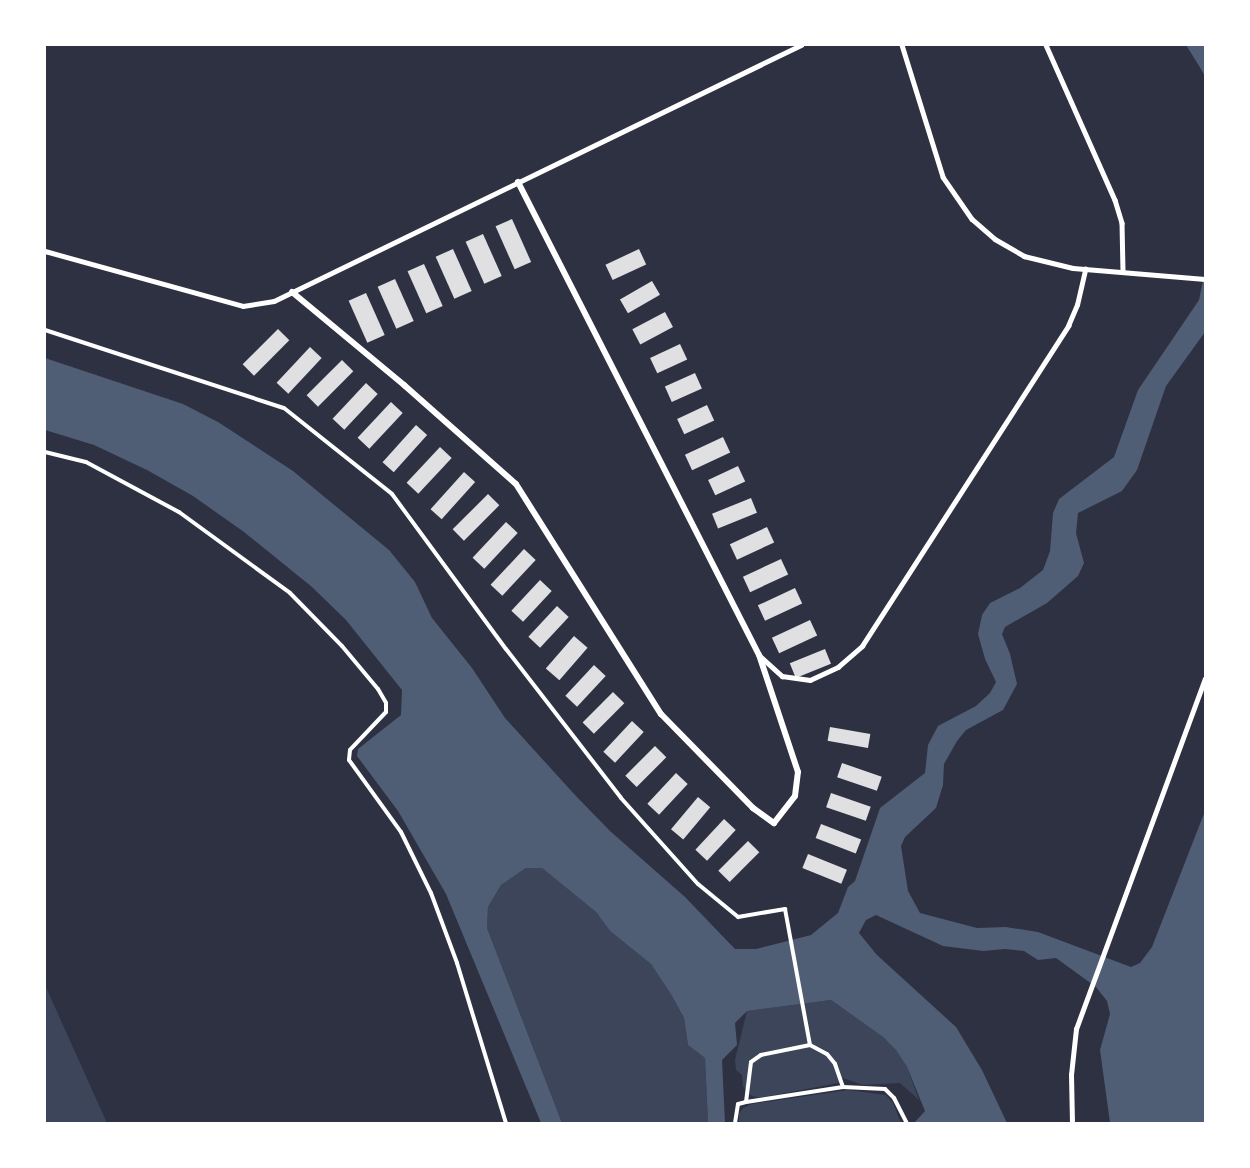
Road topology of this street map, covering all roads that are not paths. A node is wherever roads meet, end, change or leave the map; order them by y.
1 (801, 45) edge
2 (902, 45) edge
3 (1046, 45) edge
4 (518, 182) junction
5 (45, 251) edge
6 (1085, 269) junction
7 (1123, 272) junction
8 (1205, 279) edge
9 (292, 292) junction
10 (759, 655) junction
11 (1205, 679) edge
12 (1072, 1123) edge

1 - 4 lane
2 - 6 lane
3 - 7 lane
4 - 9 lane
4 - 10 street
5 - 9 lane
6 - 7 lane
6 - 10 lane
7 - 8 lane
9 - 10 street
11 - 12 lane

